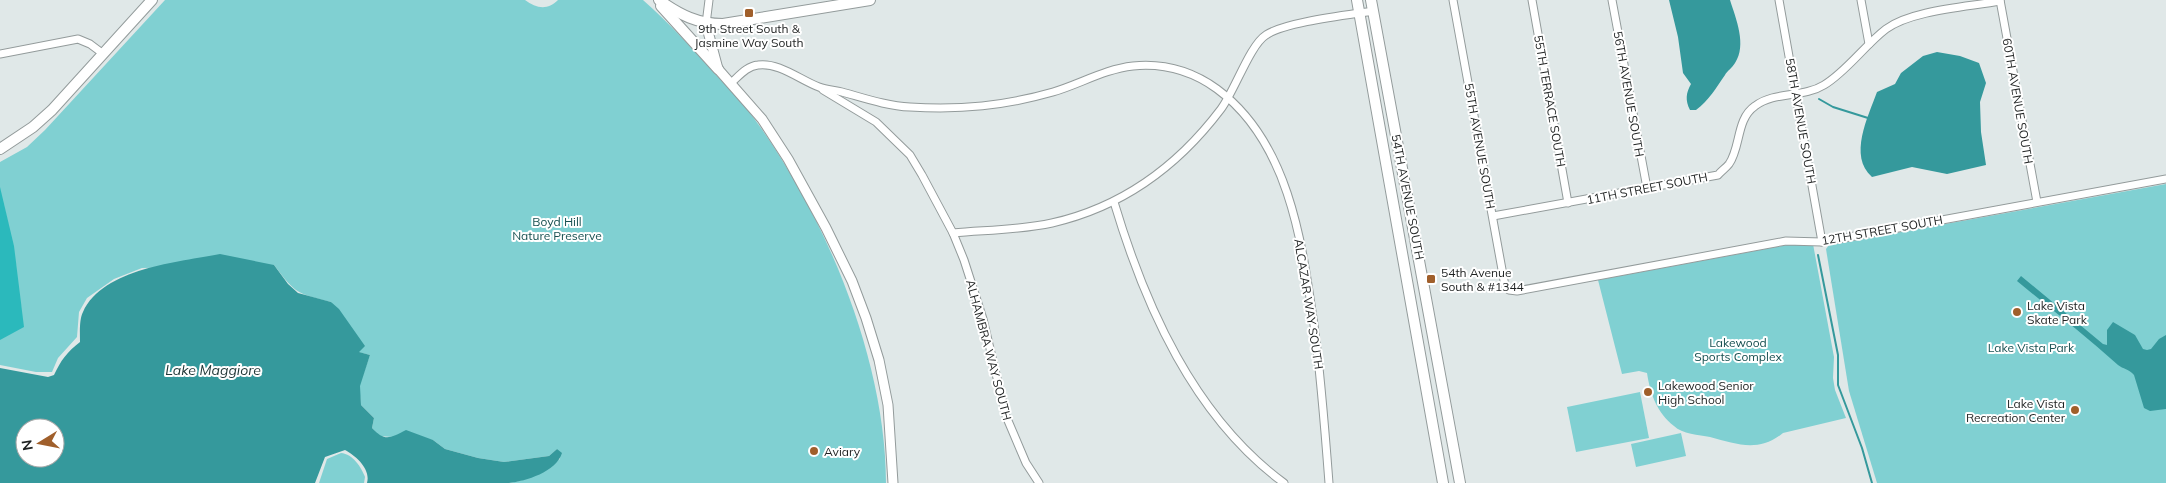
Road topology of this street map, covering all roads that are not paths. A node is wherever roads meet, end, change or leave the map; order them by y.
1 (655, 0) edge
2 (659, 0) edge
3 (709, 0) edge
4 (870, 0) edge
5 (1357, 0) edge
6 (1453, 0) edge
7 (1532, 0) edge
8 (1612, 0) edge
9 (1779, 0) edge
10 (1862, 0) edge
11 (2000, 0) edge
12 (147, 1) edge
13 (1372, 5) edge
14 (1359, 13) junction
15 (706, 24) junction
16 (1869, 44) junction
17 (102, 53) junction
18 (0, 54) edge
19 (718, 69) junction
20 (732, 83) junction
21 (821, 88) junction
22 (1796, 95) junction
23 (1229, 98) junction
24 (0, 149) edge
25 (2166, 179) edge
26 (1647, 188) junction
27 (1114, 202) junction
28 (2037, 202) junction
29 (1568, 203) junction
30 (1493, 216) junction
31 (953, 233) junction
32 (1822, 242) junction
33 (1509, 290) joint
34 (1429, 309) junction
35 (1412, 312) junction
36 (893, 483) edge
37 (1038, 483) edge
38 (1284, 483) edge
39 (1329, 483) edge
40 (1443, 483) edge
41 (1460, 483) edge

1 - 19 main road
2 - 15 main road
3 - 15 street
4 - 15 main road
5 - 14 main road, 54TH AVENUE SOUTH
6 - 30 street, 55TH AVENUE SOUTH
7 - 29 street, 55TH TERRACE SOUTH
8 - 26 street, 56TH AVENUE SOUTH
9 - 22 street, 58TH AVENUE SOUTH
10 - 16 street
11 - 16 street, 11TH STREET SOUTH
11 - 28 street, 60TH AVENUE SOUTH
12 - 17 main road
13 - 14 street
13 - 34 main road, 54TH AVENUE SOUTH
14 - 23 street
14 - 35 main road, 54TH AVENUE SOUTH
15 - 19 street
16 - 22 street, 11TH STREET SOUTH
17 - 18 street
17 - 24 main road
19 - 20 street
20 - 21 street, ALCAZAR WAY SOUTH
20 - 36 street
21 - 23 street, ALCAZAR WAY SOUTH
21 - 31 street, ALHAMBRA WAY SOUTH
22 - 26 street, 11TH STREET SOUTH
22 - 32 street, 58TH AVENUE SOUTH
23 - 27 street
23 - 39 street, ALCAZAR WAY SOUTH
25 - 28 street, 12TH STREET SOUTH
26 - 29 street, 11TH STREET SOUTH
27 - 31 street
27 - 38 street
28 - 32 street, 12TH STREET SOUTH
29 - 30 street, 11TH STREET SOUTH
30 - 33 street, 55TH AVENUE SOUTH
31 - 37 street, ALHAMBRA WAY SOUTH
32 - 33 street, 12TH STREET SOUTH
34 - 35 street
34 - 41 main road, 54TH AVENUE SOUTH
35 - 40 main road, 54TH AVENUE SOUTH

